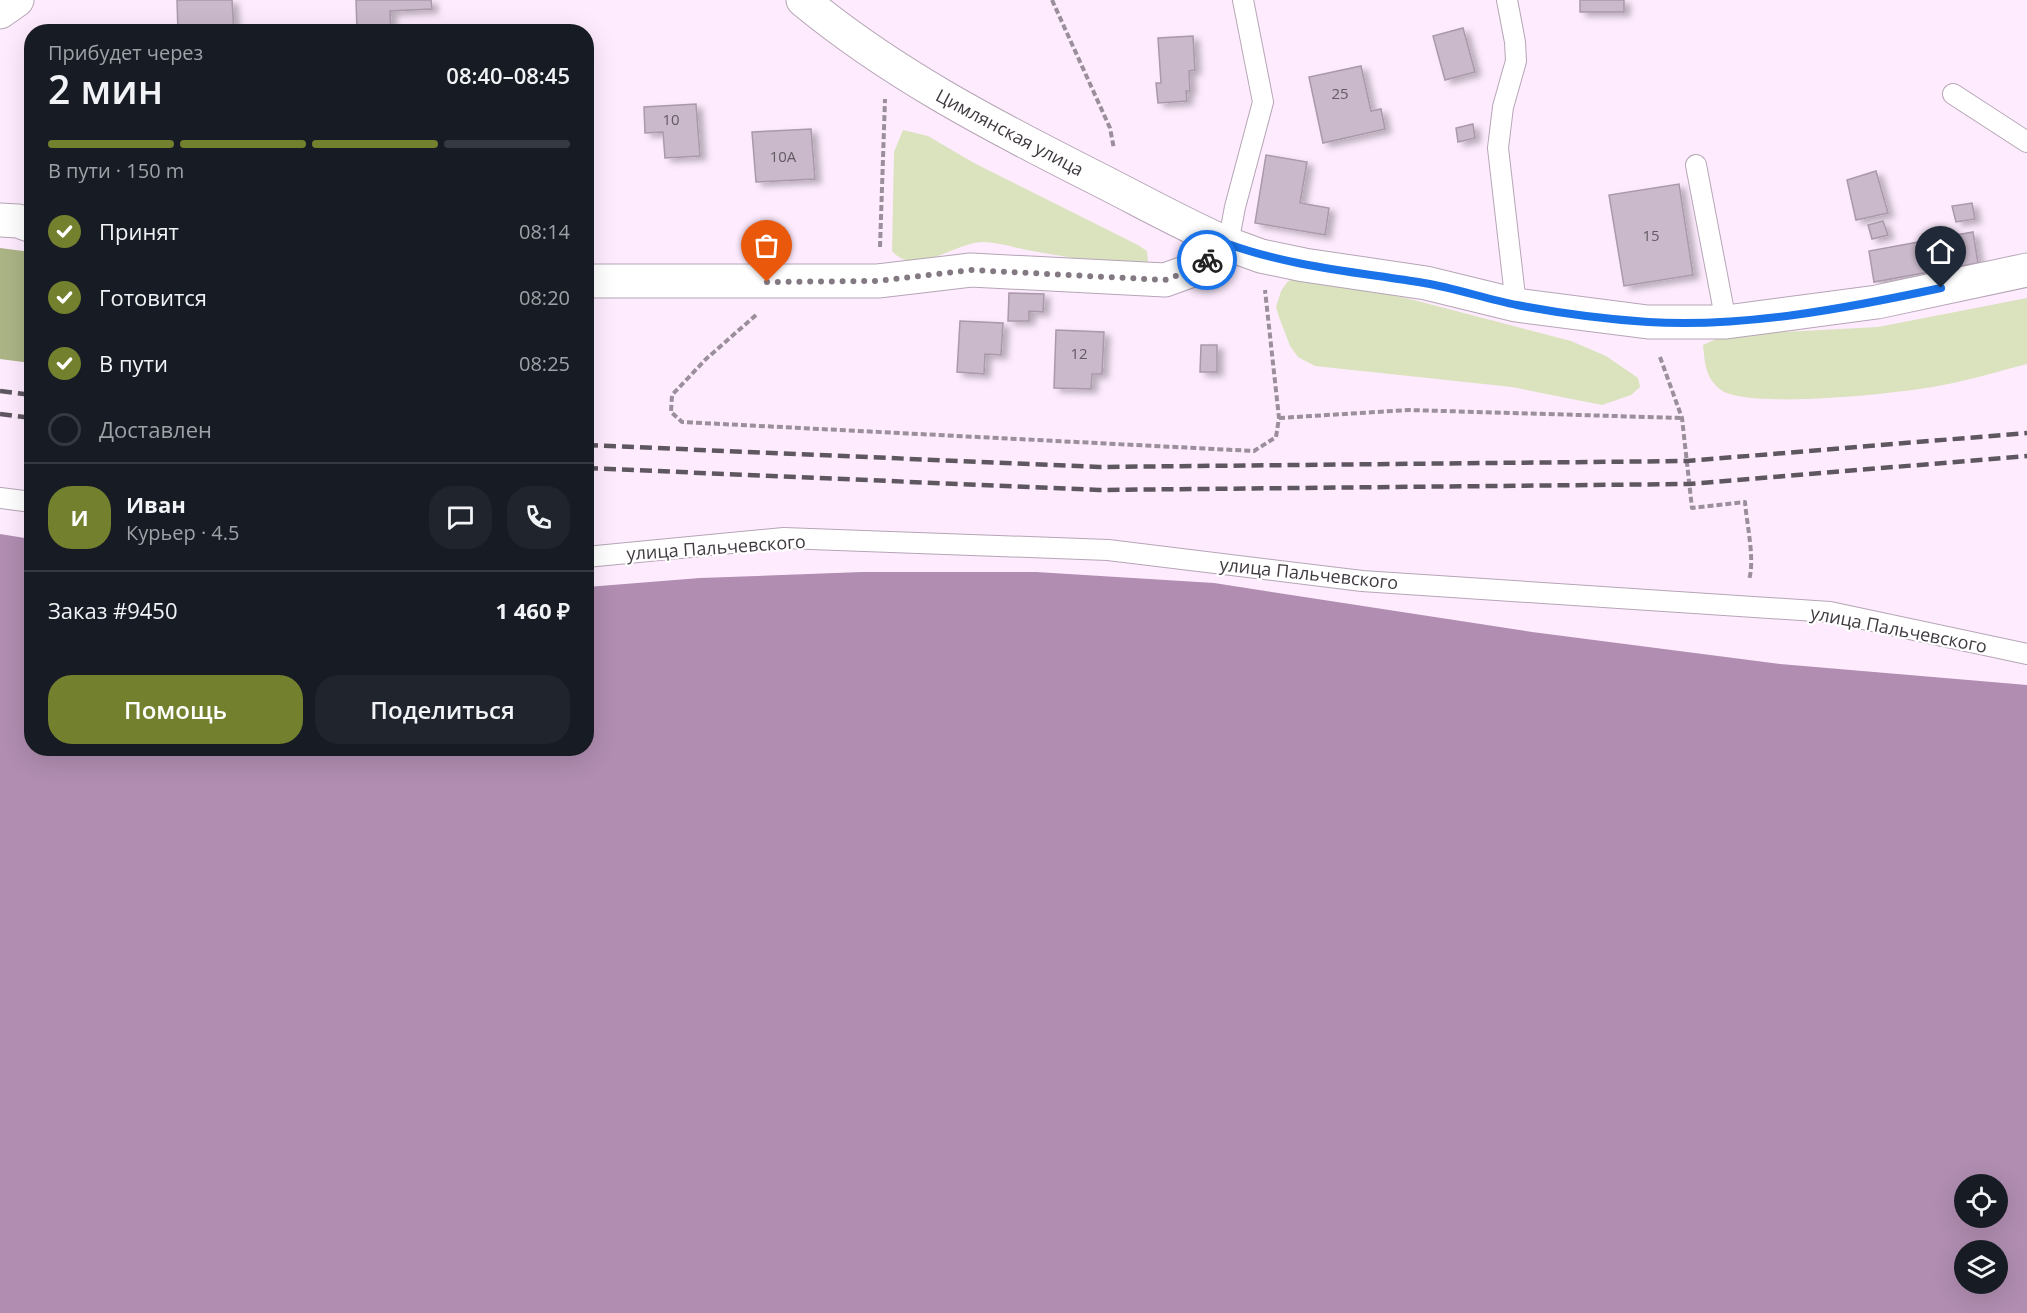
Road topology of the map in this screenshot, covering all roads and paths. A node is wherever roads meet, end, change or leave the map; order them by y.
1 (17, 0) edge
2 (803, 0) edge
3 (1052, 0) edge
4 (1244, 0) edge
5 (1506, 0) edge
6 (0, 12) edge
7 (886, 61) junction
8 (1953, 94) dead end
9 (2027, 142) edge
10 (1696, 165) dead end
11 (1111, 186) junction
12 (0, 220) edge
13 (24, 223) edge
14 (1228, 244) junction
15 (1261, 256) junction
16 (2027, 270) edge
17 (594, 281) edge
18 (878, 281) junction
19 (789, 283) junction
20 (1516, 305) junction
21 (1648, 322) junction
22 (1726, 322) junction
23 (1278, 418) junction
24 (1682, 418) junction
25 (0, 498) edge
26 (24, 501) edge
27 (1749, 549) dead end
28 (594, 556) edge
29 (2027, 654) edge

1 - 6 street
2 - 7 street, Цимлянская улица
3 - 11 path
4 - 14 lane
5 - 20 lane
7 - 11 street, Цимлянская улица
7 - 18 path
8 - 9 lane
10 - 22 lane
11 - 14 street, Цимлянская улица
12 - 13 street
14 - 15 street, Цимлянская улица
14 - 18 street
15 - 20 street, Цимлянская улица
15 - 23 path
16 - 22 street, Цимлянская улица
17 - 19 street
18 - 19 street
19 - 23 path
20 - 21 street, Цимлянская улица
21 - 22 street, Цимлянская улица
21 - 24 path
23 - 24 path
24 - 27 path
25 - 26 lane
28 - 29 lane, улица Пальчевского

